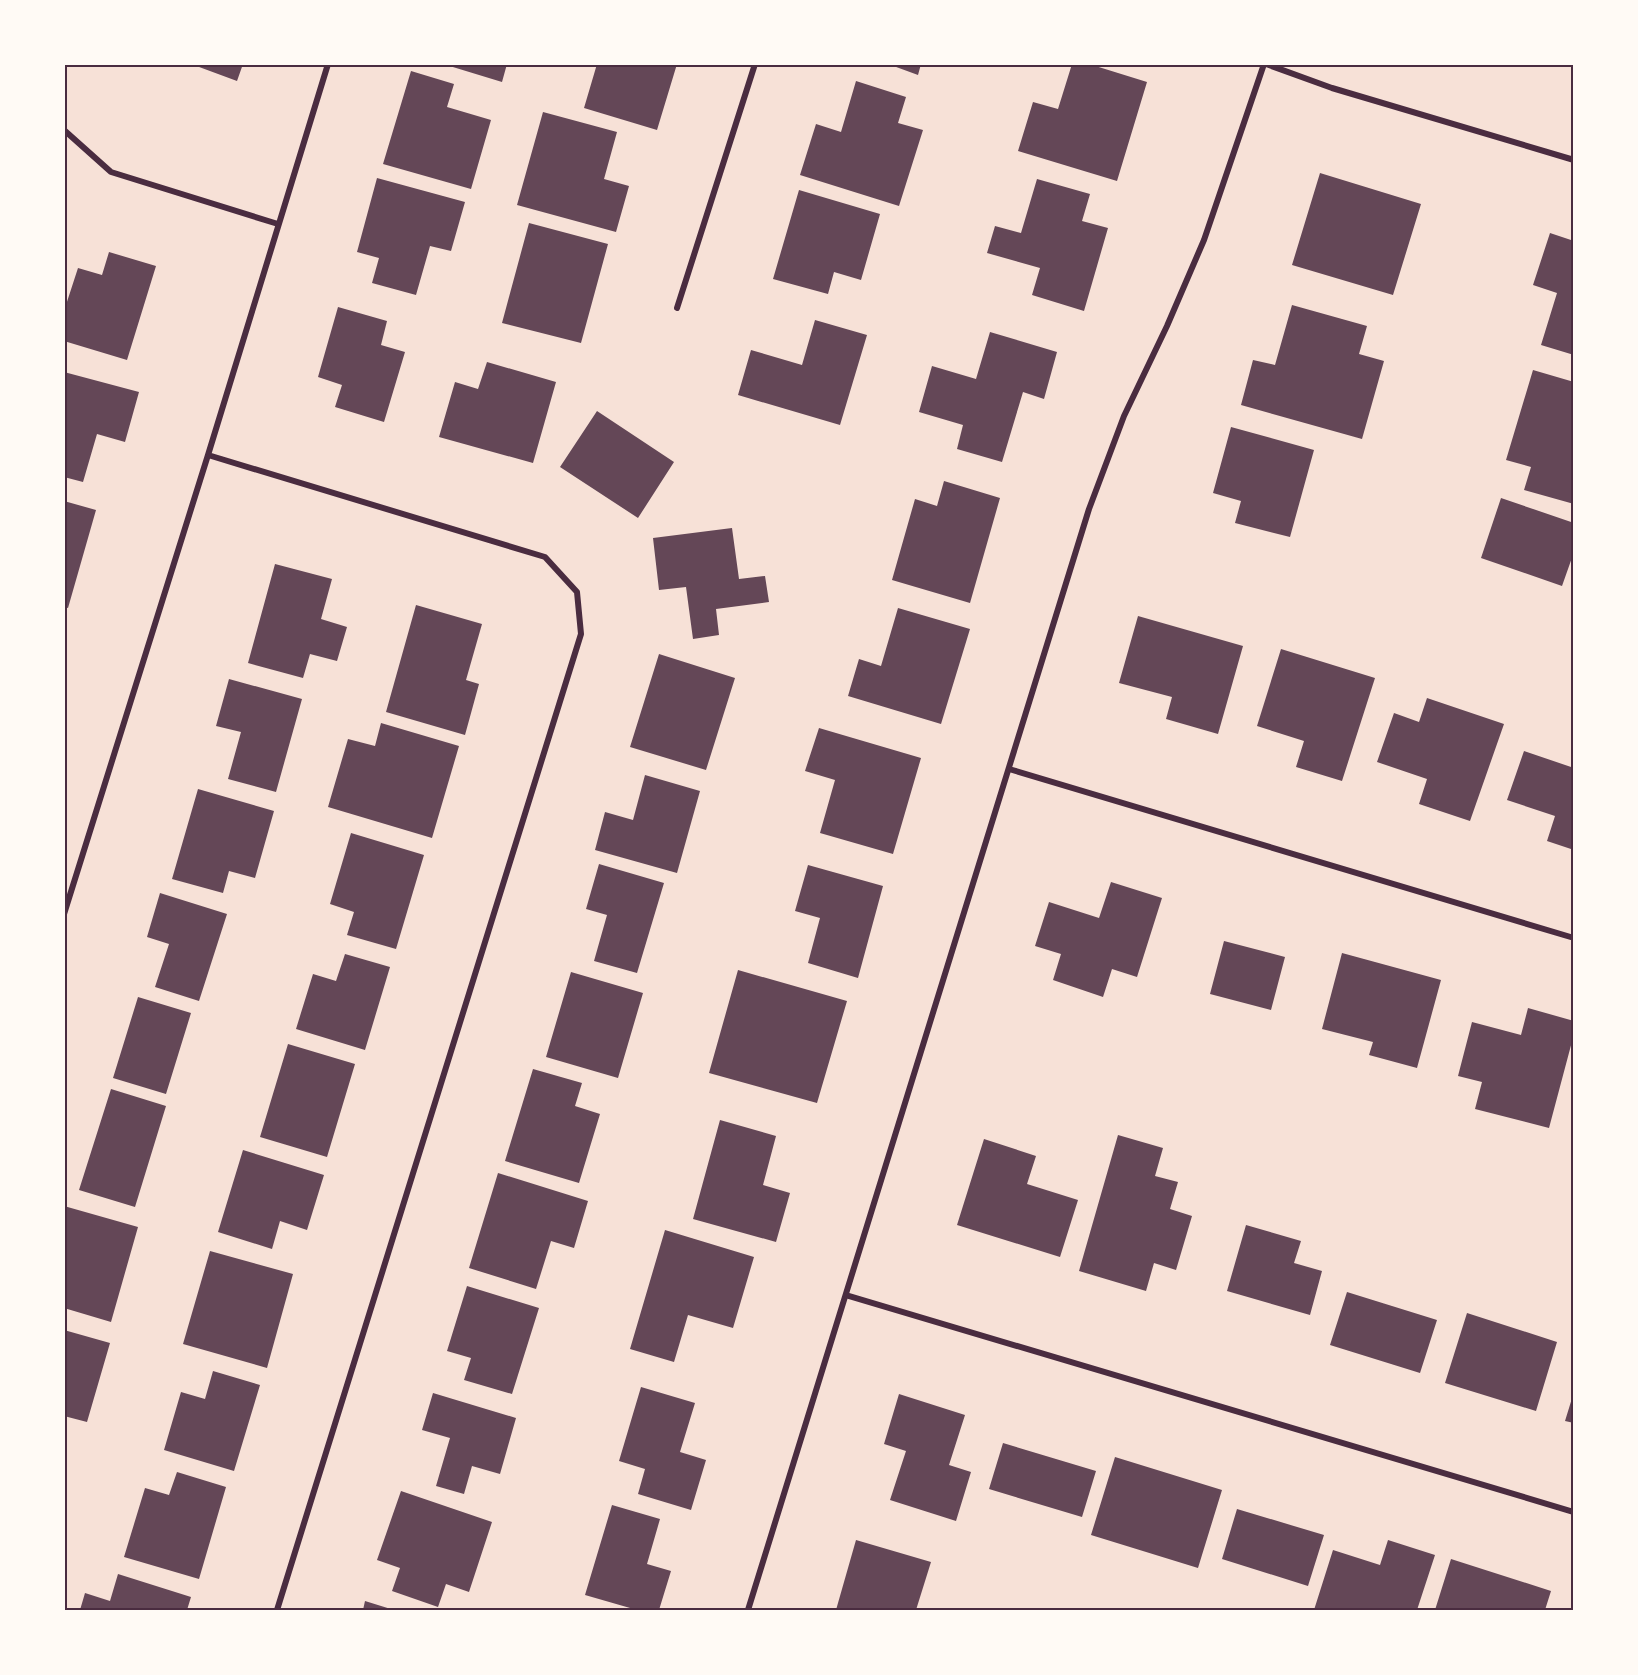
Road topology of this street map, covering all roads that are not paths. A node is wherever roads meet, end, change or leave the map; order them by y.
1 (328, 64) edge
2 (755, 64) edge
3 (1265, 64) edge
4 (64, 130) edge
5 (1574, 160) edge
6 (278, 224) junction
7 (677, 308) dead end
8 (208, 455) junction
9 (1009, 769) junction
10 (64, 914) edge
11 (1574, 938) edge
12 (846, 1295) junction
13 (1574, 1512) edge
14 (277, 1611) edge
15 (748, 1611) edge

1 - 6 street
2 - 7 street
3 - 5 street
3 - 9 street
4 - 6 street
6 - 8 street
8 - 10 street
8 - 14 street
9 - 11 street
9 - 12 street
12 - 13 street
12 - 15 street

